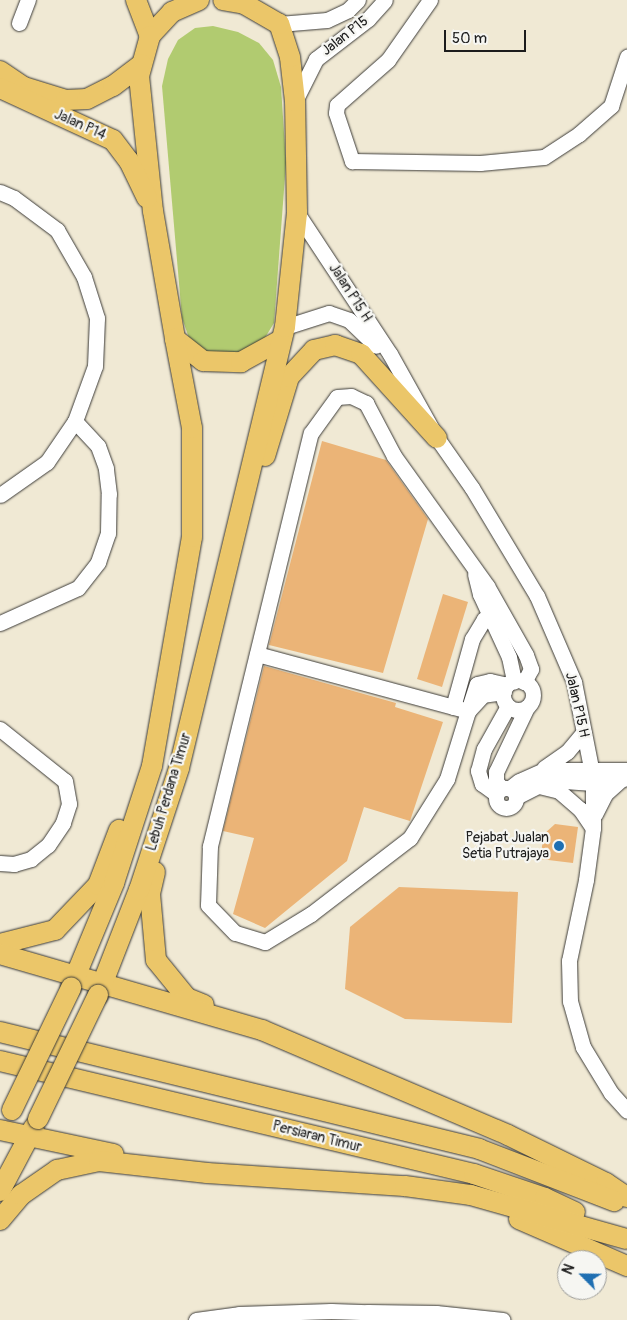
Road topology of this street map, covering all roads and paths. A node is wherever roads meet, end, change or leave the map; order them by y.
1 (28, 0) edge
2 (136, 0) edge
3 (199, 0) edge
4 (223, 0) edge
5 (358, 0) edge
6 (385, 0) edge
7 (430, 0) edge
8 (19, 23) dead end
9 (279, 24) junction
10 (150, 36) junction
11 (627, 57) edge
12 (142, 64) junction
13 (0, 71) edge
14 (0, 88) edge
15 (295, 101) junction
16 (0, 192) edge
17 (153, 211) junction
18 (297, 213) junction
19 (283, 334) junction
20 (175, 339) junction
21 (400, 374) junction
22 (75, 420) junction
23 (437, 438) junction
24 (0, 494) edge
25 (242, 506) junction
26 (472, 566) junction
27 (484, 602) junction
28 (492, 619) junction
29 (0, 623) edge
30 (472, 639) junction
31 (257, 654) junction
32 (511, 689) junction
33 (527, 707) junction
34 (461, 709) junction
35 (0, 729) edge
36 (585, 739) junction
37 (152, 766) junction
38 (179, 768) junction
39 (623, 774) edge
40 (592, 777) junction
41 (538, 779) junction
42 (506, 792) junction
43 (593, 824) junction
44 (0, 863) edge
45 (0, 944) edge
46 (0, 954) edge
47 (74, 982) junction
48 (100, 989) junction
49 (262, 1030) junction
50 (0, 1032) edge
51 (583, 1047) junction
52 (0, 1061) edge
53 (627, 1100) edge
54 (627, 1111) edge
55 (1, 1132) edge
56 (29, 1137) junction
57 (207, 1173) junction
58 (405, 1186) junction
59 (0, 1191) edge
60 (627, 1197) edge
61 (627, 1207) edge
62 (0, 1220) edge
63 (627, 1238) edge
64 (627, 1266) edge
65 (436, 1313) junction
66 (371, 1316) edge
67 (471, 1318) edge
68 (196, 1320) edge
69 (450, 1320) edge
70 (503, 1320) edge

1 - 8 street
2 - 10 main road
3 - 10 main road
4 - 9 main road
5 - 9 street, Jalan P15
6 - 15 street, Jalan P15
7 - 11 street
9 - 15 main road, Lebuh Perdana Timur
10 - 12 main road
12 - 13 main road, Jalan P14
12 - 17 main road
14 - 17 main road, Jalan P14
15 - 18 main road, Lebuh Perdana Timur
16 - 22 street
17 - 20 main road, Lebuh Perdana Timur
18 - 19 main road, Lebuh Perdana Timur
18 - 21 street, Jalan P15 H
19 - 20 main road
19 - 21 street, Jalan P15 H
19 - 25 main road, Lebuh Perdana Timur
20 - 37 main road, Lebuh Perdana Timur
21 - 23 street, Jalan P15 H
22 - 24 street
22 - 29 street
23 - 25 main road
23 - 36 street, Jalan P15 H
25 - 38 main road, Lebuh Perdana Timur
26 - 27 street
26 - 31 street
26 - 32 street
27 - 28 street
27 - 30 street
28 - 30 street
28 - 32 street
30 - 34 street
31 - 34 street
31 - 34 street
32 - 33 street
32 - 33 street
32 - 34 street
32 - 42 street
33 - 42 street
35 - 44 street
36 - 39 street
36 - 40 street, Jalan P15 H
36 - 41 street
37 - 45 main road
37 - 47 main road, Lebuh Perdana Timur
38 - 48 main road, Lebuh Perdana Timur
38 - 49 main road
39 - 40 street
39 - 43 street
40 - 41 street
40 - 43 street, Jalan P15 H
41 - 42 street
41 - 43 street
43 - 51 street, Jalan P15 H
46 - 47 main road
47 - 48 main road
47 - 55 main road, Lebuh Perdana Timur, bridge
48 - 49 main road
48 - 56 main road, Lebuh Perdana Timur, bridge
49 - 60 main road
50 - 61 main road, Persiaran Timur
51 - 53 street, Jalan P15 H
51 - 54 street, Jalan P15 H
52 - 63 main road, Persiaran Timur
55 - 56 main road
56 - 57 main road
56 - 59 main road, Lebuh Perdana Timur
57 - 58 main road
57 - 62 main road
58 - 63 main road
58 - 64 main road
65 - 66 street
65 - 67 street
65 - 69 street
66 - 68 street
67 - 70 street

